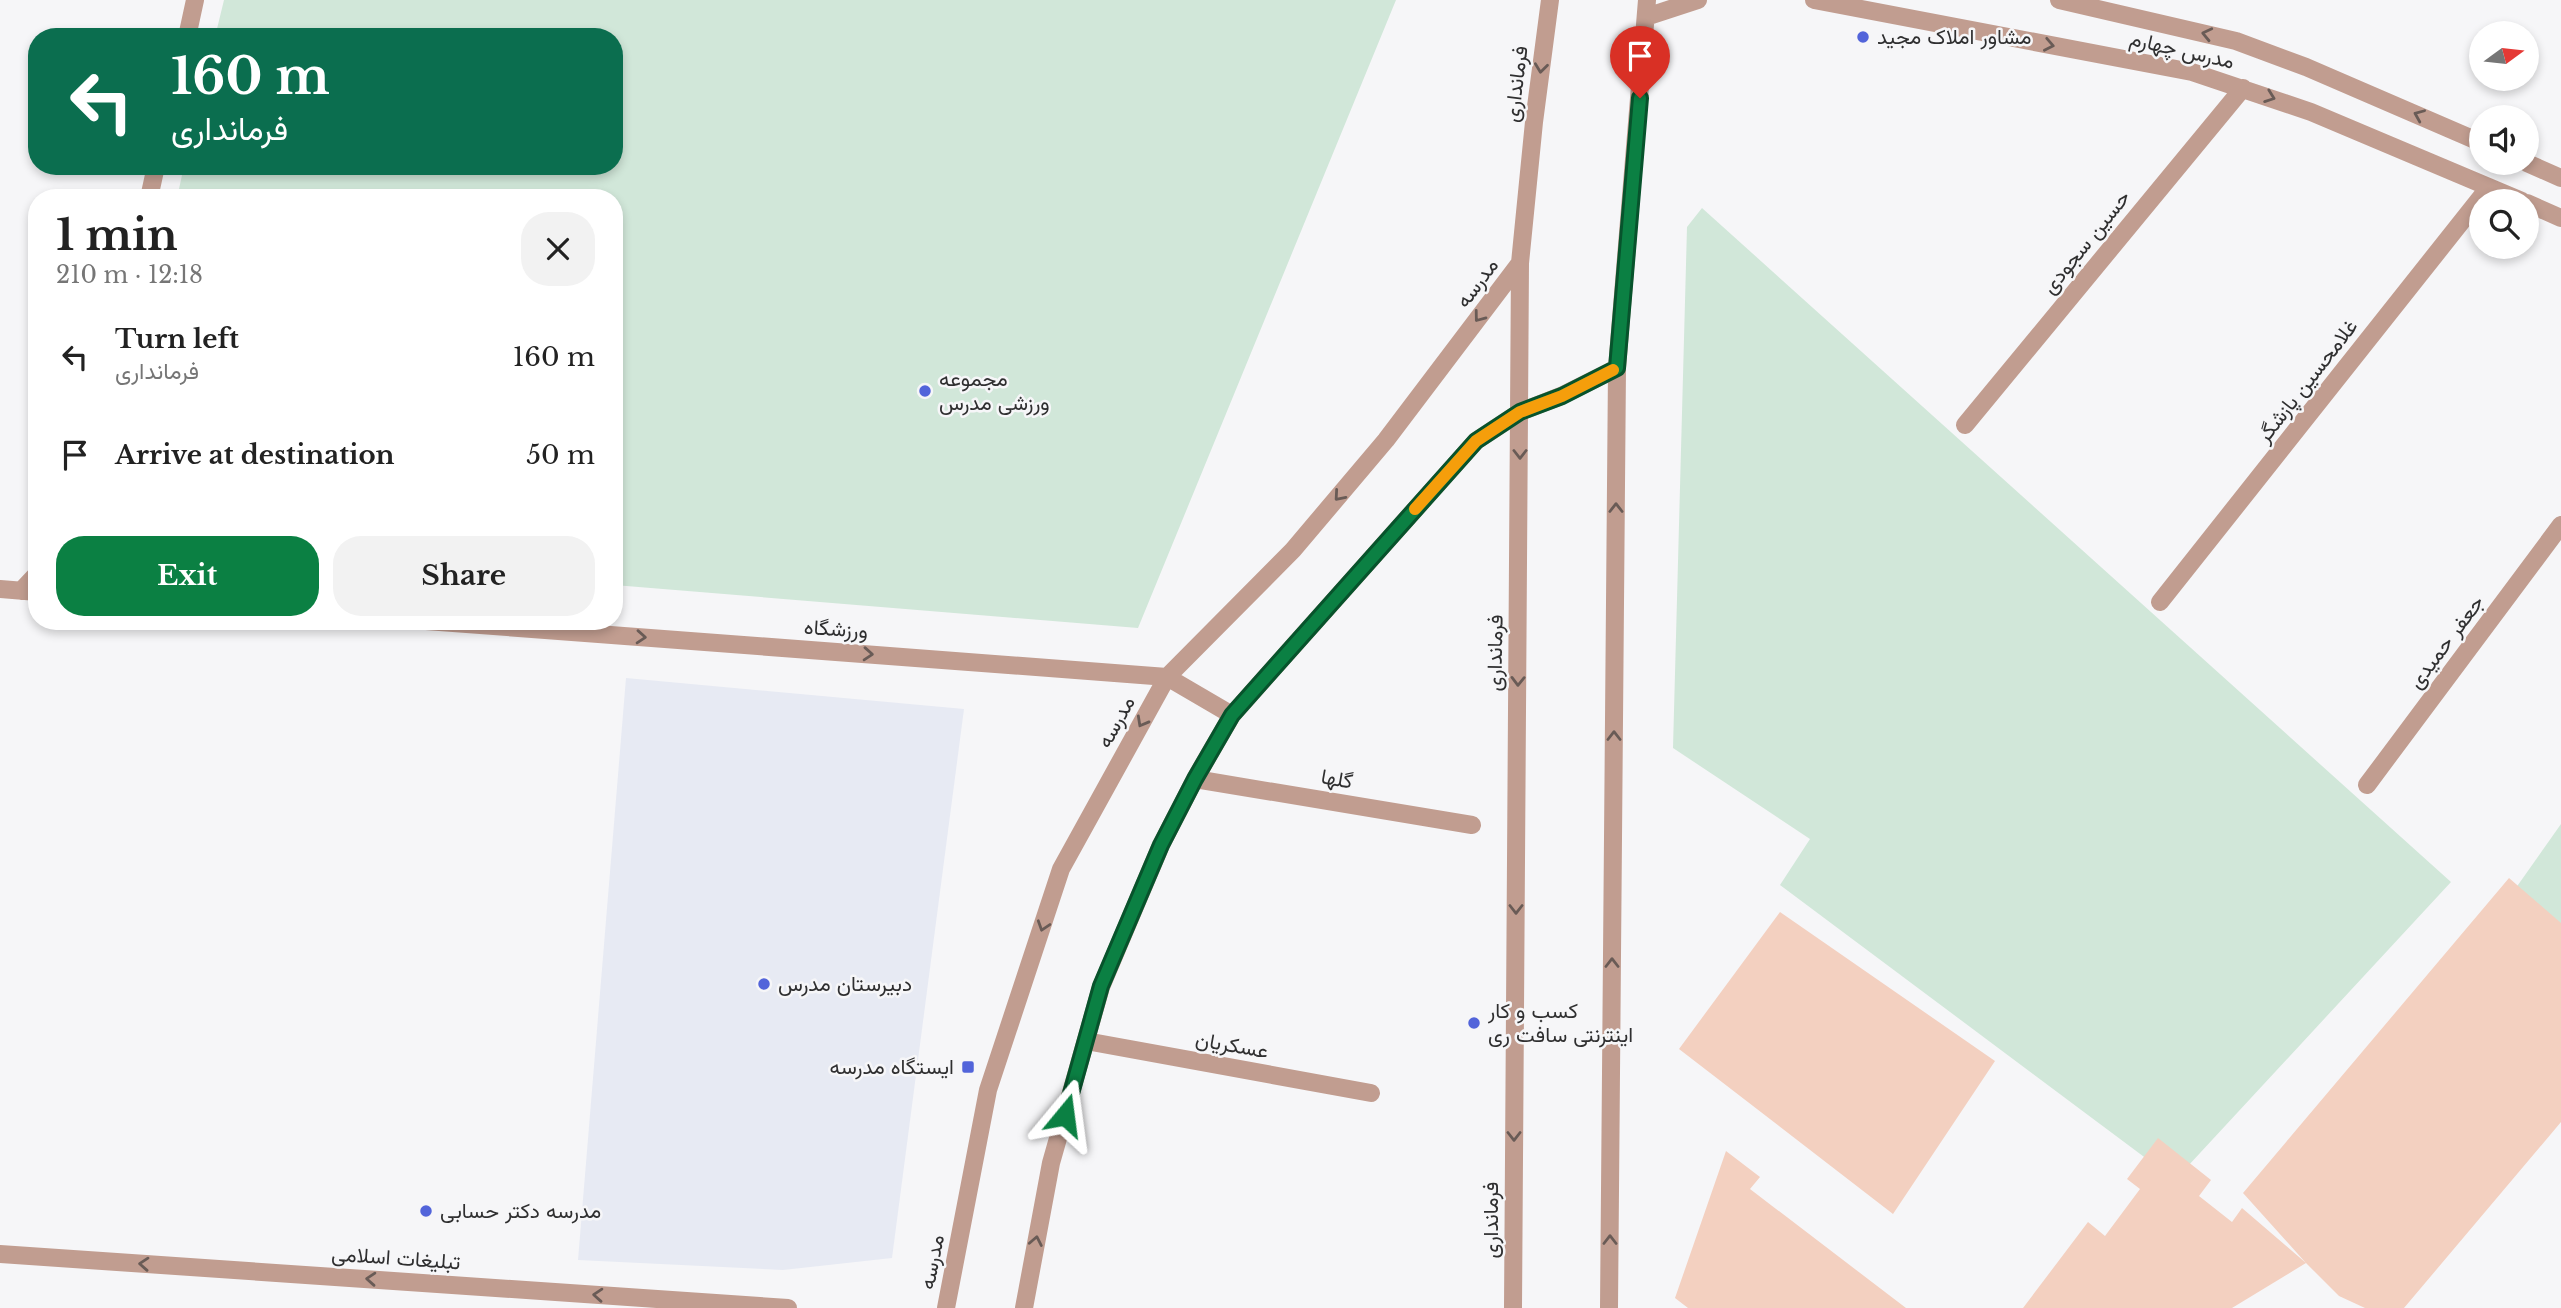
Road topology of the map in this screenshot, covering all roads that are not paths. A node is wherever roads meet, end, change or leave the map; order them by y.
1 (195, 0) edge
2 (1550, 0) edge
3 (1698, 0) edge
4 (1814, 0) edge
5 (2059, 0) edge
6 (1647, 9) edge
7 (189, 28) edge
8 (2243, 88) junction
9 (2469, 136) edge
10 (2539, 168) edge
11 (2561, 178) edge
12 (2489, 187) junction
13 (2494, 189) edge
14 (2539, 208) edge
15 (2561, 218) edge
16 (1521, 263) junction
17 (1617, 368) junction
18 (1520, 412) junction
19 (1965, 425) dead end
20 (2561, 525) edge
21 (0, 589) edge
22 (28, 591) edge
23 (2160, 603) dead end
24 (545, 630) edge
25 (1167, 677) junction
26 (1232, 715) junction
27 (1195, 779) junction
28 (2367, 785) dead end
29 (1472, 825) dead end
30 (1086, 1041) junction
31 (1371, 1093) dead end
32 (0, 1254) edge
33 (788, 1308) edge
34 (946, 1308) edge
35 (1024, 1308) edge
36 (1513, 1308) edge
37 (1609, 1308) edge

1 - 7 street
2 -> 16 street, فرمانداری
3 - 6 street
4 -> 8 street, مدرس چهارم
9 -> 5 street, مدرس چهارم
6 - 17 street
8 -> 12 street, مدرس چهارم
8 - 19 street, حسین سجودی
10 - 11 street
12 - 13 street, مدرس چهارم
12 - 23 street, غلامحسین پازشگر
14 - 15 street, مدرس چهارم
16 - 18 street, فرمانداری
16 -> 25 street, مدرسه
17 - 18 street
37 -> 17 street
18 - 26 street
18 -> 36 street, فرمانداری
20 - 28 street, جعفر حمیدی
21 - 22 street
24 -> 25 street, ورزشگاه
25 - 26 street, ورزشگاه
25 -> 34 street, مدرسه
26 - 27 street
27 - 29 street, گلها
27 - 30 street
30 - 31 street, عسکریان
35 -> 30 street
33 -> 32 street, تبلیغات اسلامی

